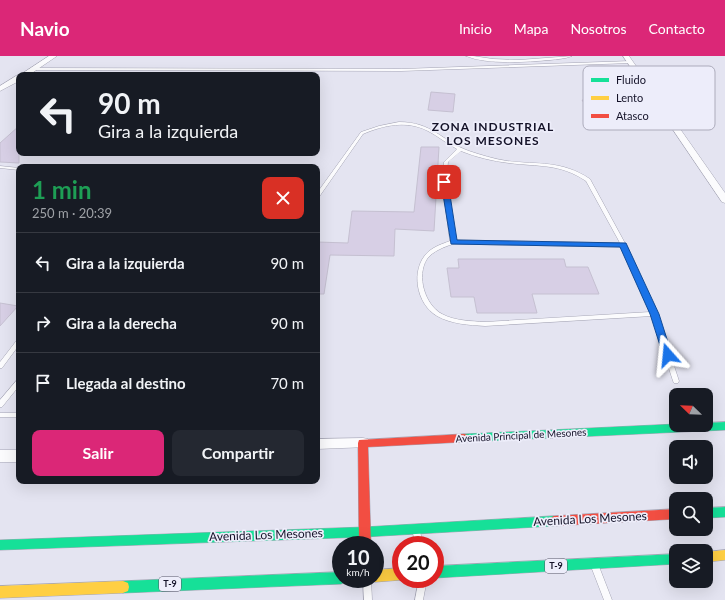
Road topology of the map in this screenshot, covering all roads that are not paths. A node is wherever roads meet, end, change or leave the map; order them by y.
1 (54, 56) edge
2 (468, 56) edge
3 (570, 56) edge
4 (628, 59) edge
5 (35, 69) junction
6 (30, 72) edge
7 (16, 80) edge
8 (0, 89) edge
9 (677, 130) edge
10 (460, 148) junction
11 (0, 167) edge
12 (16, 169) edge
13 (320, 192) edge
14 (725, 200) edge
15 (453, 242) junction
16 (623, 245) junction
17 (654, 314) junction
18 (16, 345) edge
19 (0, 366) edge
20 (676, 381) dead end
21 (16, 386) edge
22 (0, 405) edge
23 (0, 415) edge
24 (16, 415) edge
25 (725, 426) edge
26 (363, 442) junction
27 (320, 444) edge
28 (0, 456) edge
29 (16, 456) edge
30 (725, 512) edge
31 (713, 513) edge
32 (669, 514) edge
33 (416, 529) junction
34 (364, 532) junction
35 (364, 536) edge
36 (417, 536) edge
37 (0, 545) edge
38 (725, 555) edge
39 (713, 556) edge
40 (669, 559) edge
41 (594, 564) junction
42 (444, 572) edge
43 (332, 578) edge
44 (367, 588) edge
45 (421, 588) edge
46 (0, 592) edge
47 (368, 600) edge
48 (419, 600) edge
49 (608, 600) edge

1 - 5 street
2 - 3 lane
4 - 5 lane
5 - 6 street
7 - 8 street
9 - 14 street
10 - 13 lane
10 - 15 lane
10 - 16 lane
11 - 12 lane
15 - 16 lane
15 - 17 lane
16 - 17 lane
17 - 20 lane
18 - 19 lane
21 - 22 lane
23 - 24 lane
25 - 26 main road, Avenida Principal de Mesones
26 - 27 street, Avenida Principal de Mesones
26 - 34 main road
28 - 29 street
30 - 31 main road
32 - 33 main road, Avenida Los Mesones
33 - 34 main road, Avenida Los Mesones
33 - 36 lane
34 - 35 main road
34 - 37 main road, Avenida Los Mesones
38 - 39 main road
40 - 41 main road, T-9
41 - 42 main road, T-9
41 - 49 lane
43 - 46 main road, T-9
44 - 47 lane
45 - 48 lane

